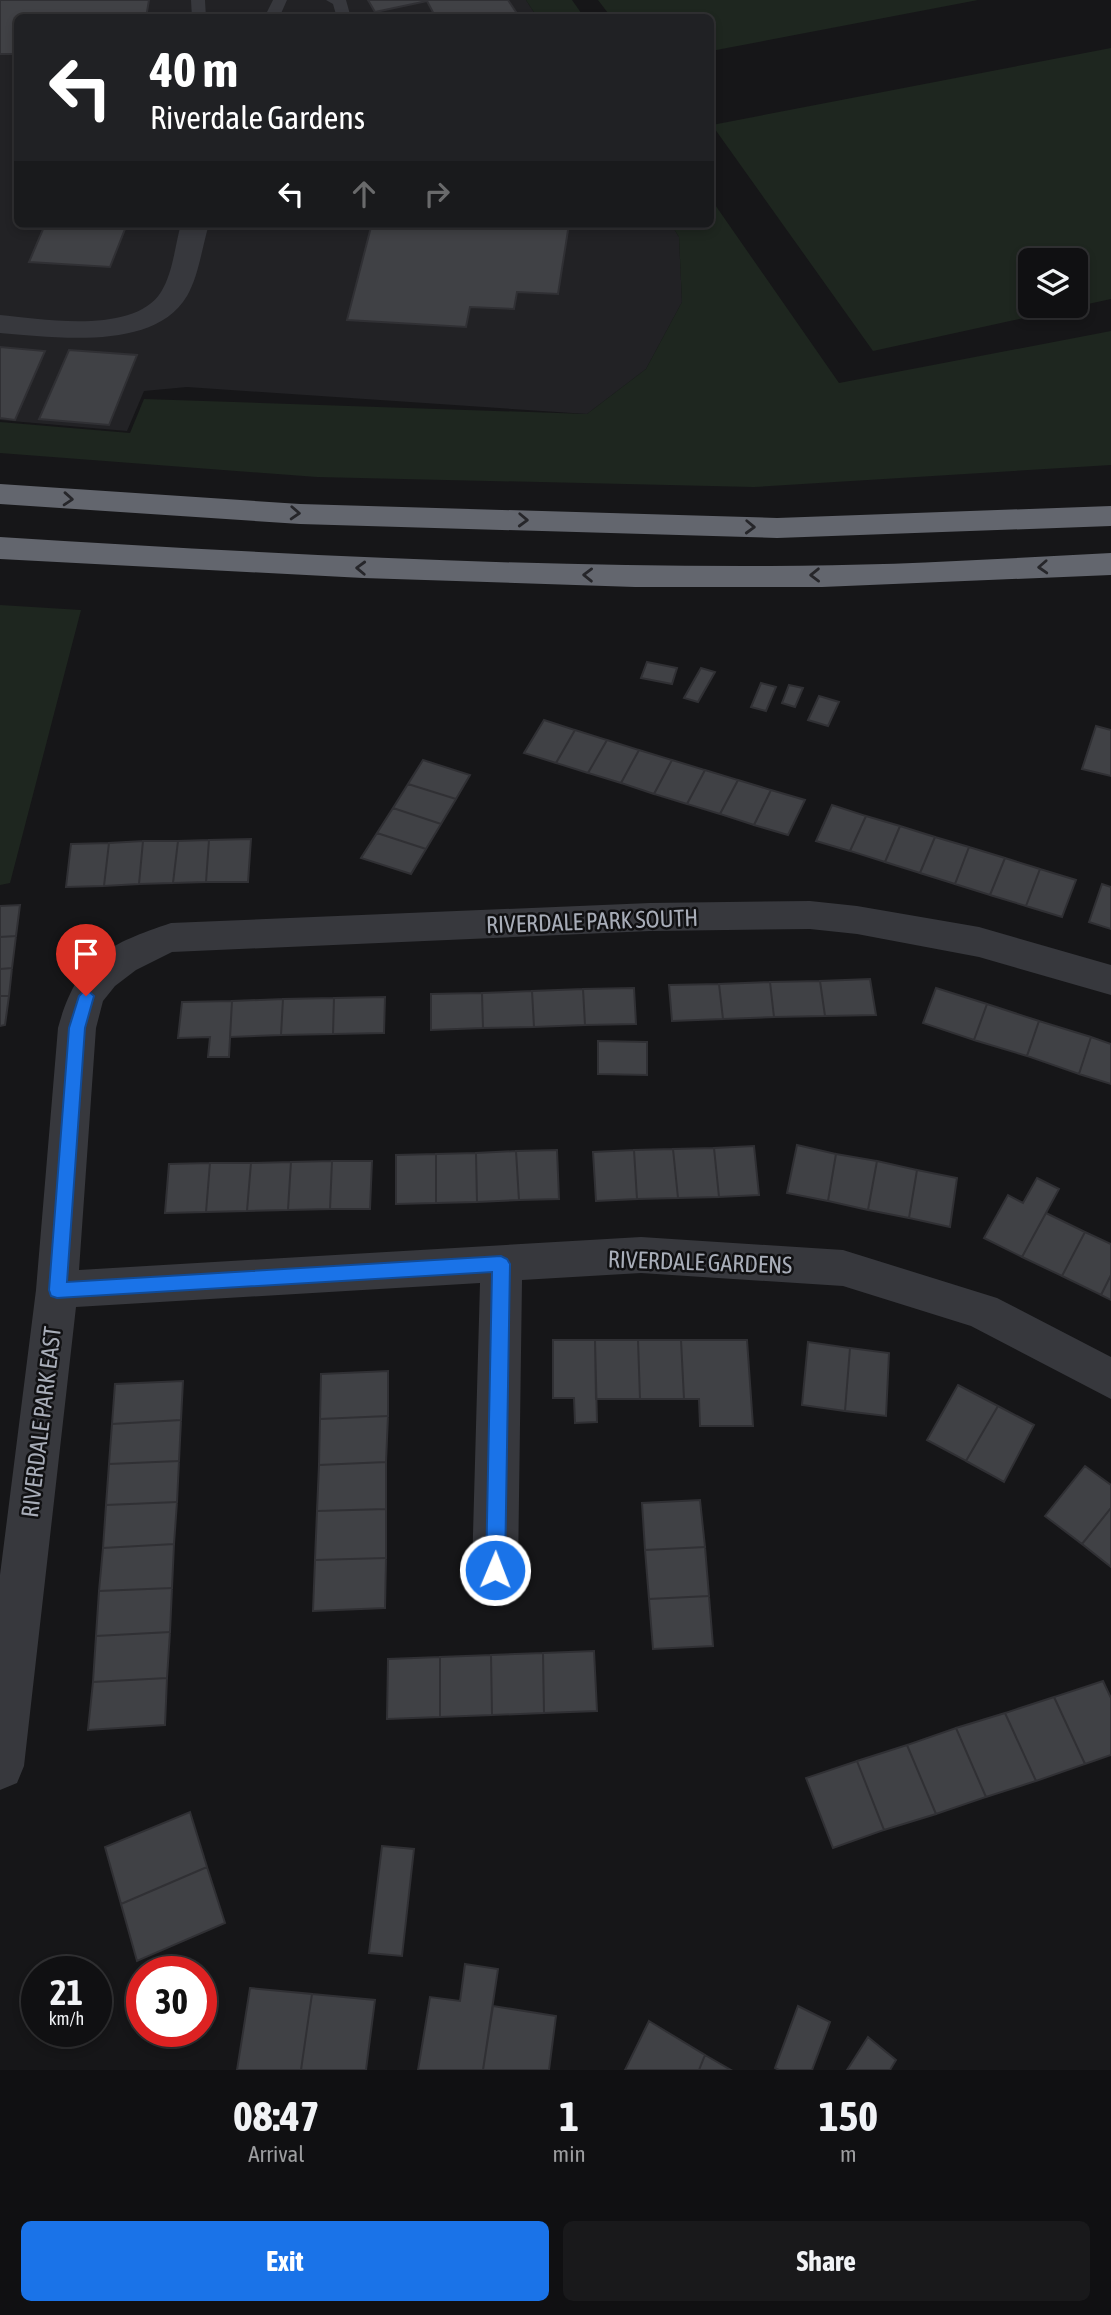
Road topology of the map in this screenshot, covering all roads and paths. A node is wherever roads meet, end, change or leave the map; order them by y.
1 (333, 0) edge
2 (343, 14) edge
3 (194, 228) edge
4 (0, 324) edge
5 (0, 494) edge
6 (1111, 516) edge
7 (0, 548) edge
8 (1111, 564) edge
9 (1111, 980) edge
10 (86, 996) joint
11 (501, 1264) junction
12 (57, 1290) junction
13 (1111, 1379) edge
14 (495, 1570) dead end
15 (0, 1766) edge

1 - 2 lane
3 - 4 street
5 -> 6 highway
8 -> 7 highway
9 - 10 street, RIVERDALE PARK SOUTH
10 - 12 street, RIVERDALE PARK EAST
11 - 12 street, RIVERDALE GARDENS
11 - 13 street, RIVERDALE GARDENS
11 - 14 street
12 - 15 street, RIVERDALE PARK EAST

